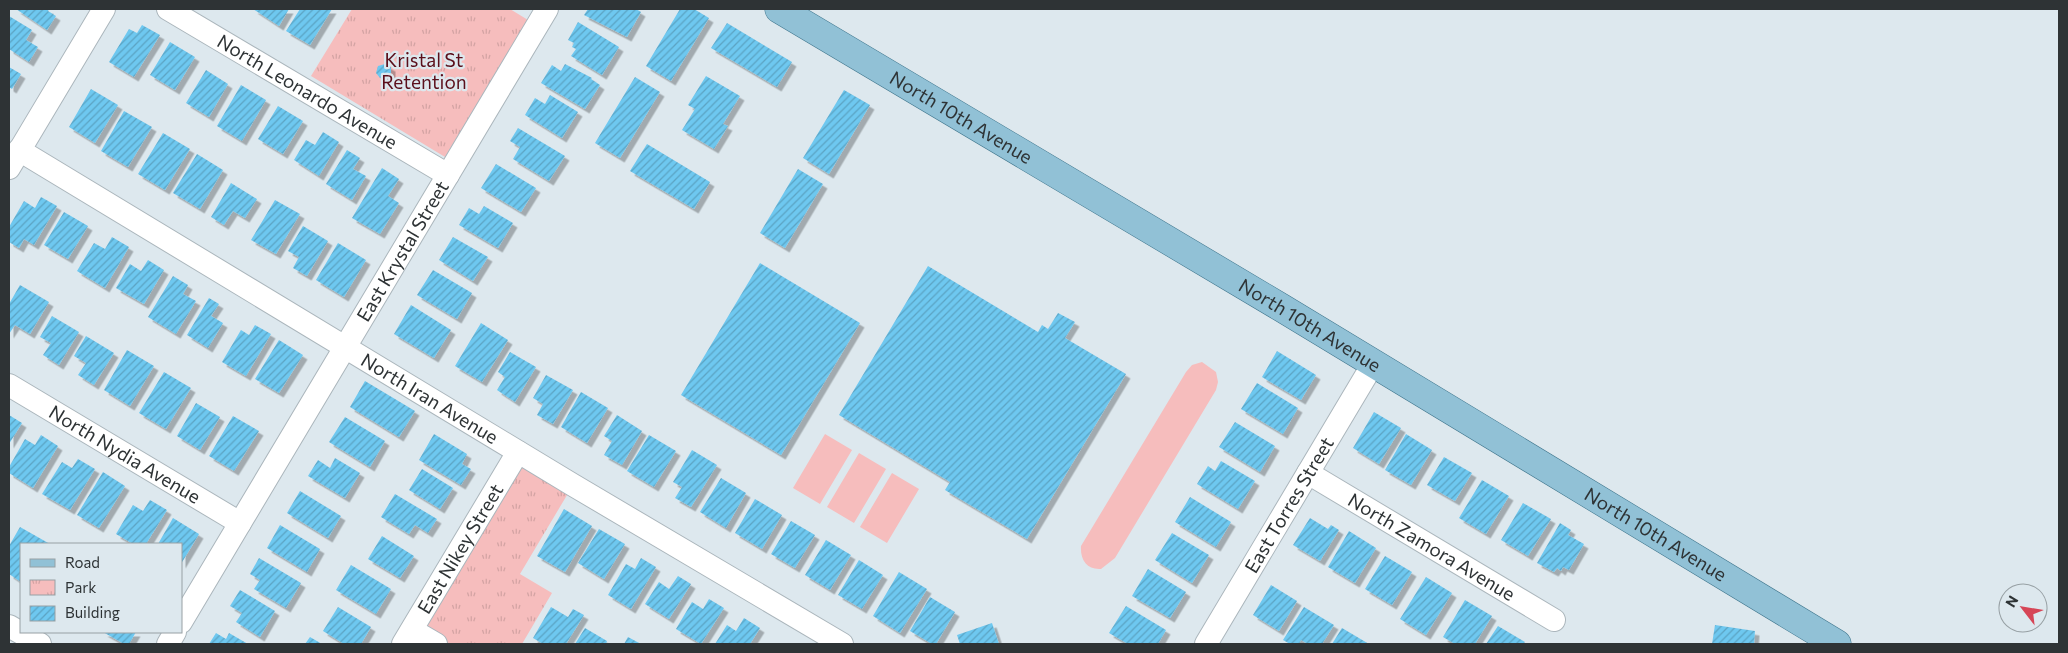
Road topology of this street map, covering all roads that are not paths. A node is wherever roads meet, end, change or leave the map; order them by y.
1 (104, 9) edge
2 (168, 9) edge
3 (779, 9) edge
4 (543, 10) edge
5 (14, 159) edge
6 (448, 175) junction
7 (346, 348) junction
8 (1373, 364) junction
9 (9, 385) edge
10 (518, 452) junction
11 (1308, 473) junction
12 (240, 523) junction
13 (182, 620) edge
14 (1554, 620) dead end
15 (9, 626) edge
16 (20, 632) edge
17 (21, 633) edge
18 (174, 633) edge
19 (407, 637) edge
20 (1824, 641) edge
21 (40, 644) edge
22 (168, 644) edge
23 (436, 644) edge
24 (842, 644) edge
25 (1206, 644) edge

1 - 5 street
2 - 6 street, North Leonardo Avenue
3 - 8 main road, North 10th Avenue
4 - 6 street, East Krystal Street
5 - 7 street, North Iran Avenue
6 - 7 street, East Krystal Street
7 - 10 street, North Iran Avenue
7 - 12 street, East Krystal Street
8 - 11 street, East Torres Street
8 - 20 main road, North 10th Avenue
9 - 12 street, North Nydia Avenue
10 - 19 street, East Nikey Street
10 - 24 street, North Iran Avenue
11 - 14 street, North Zamora Avenue
11 - 25 street, East Torres Street
12 - 13 street, East Krystal Street
15 - 16 street
17 - 21 street
18 - 22 street
19 - 23 street

